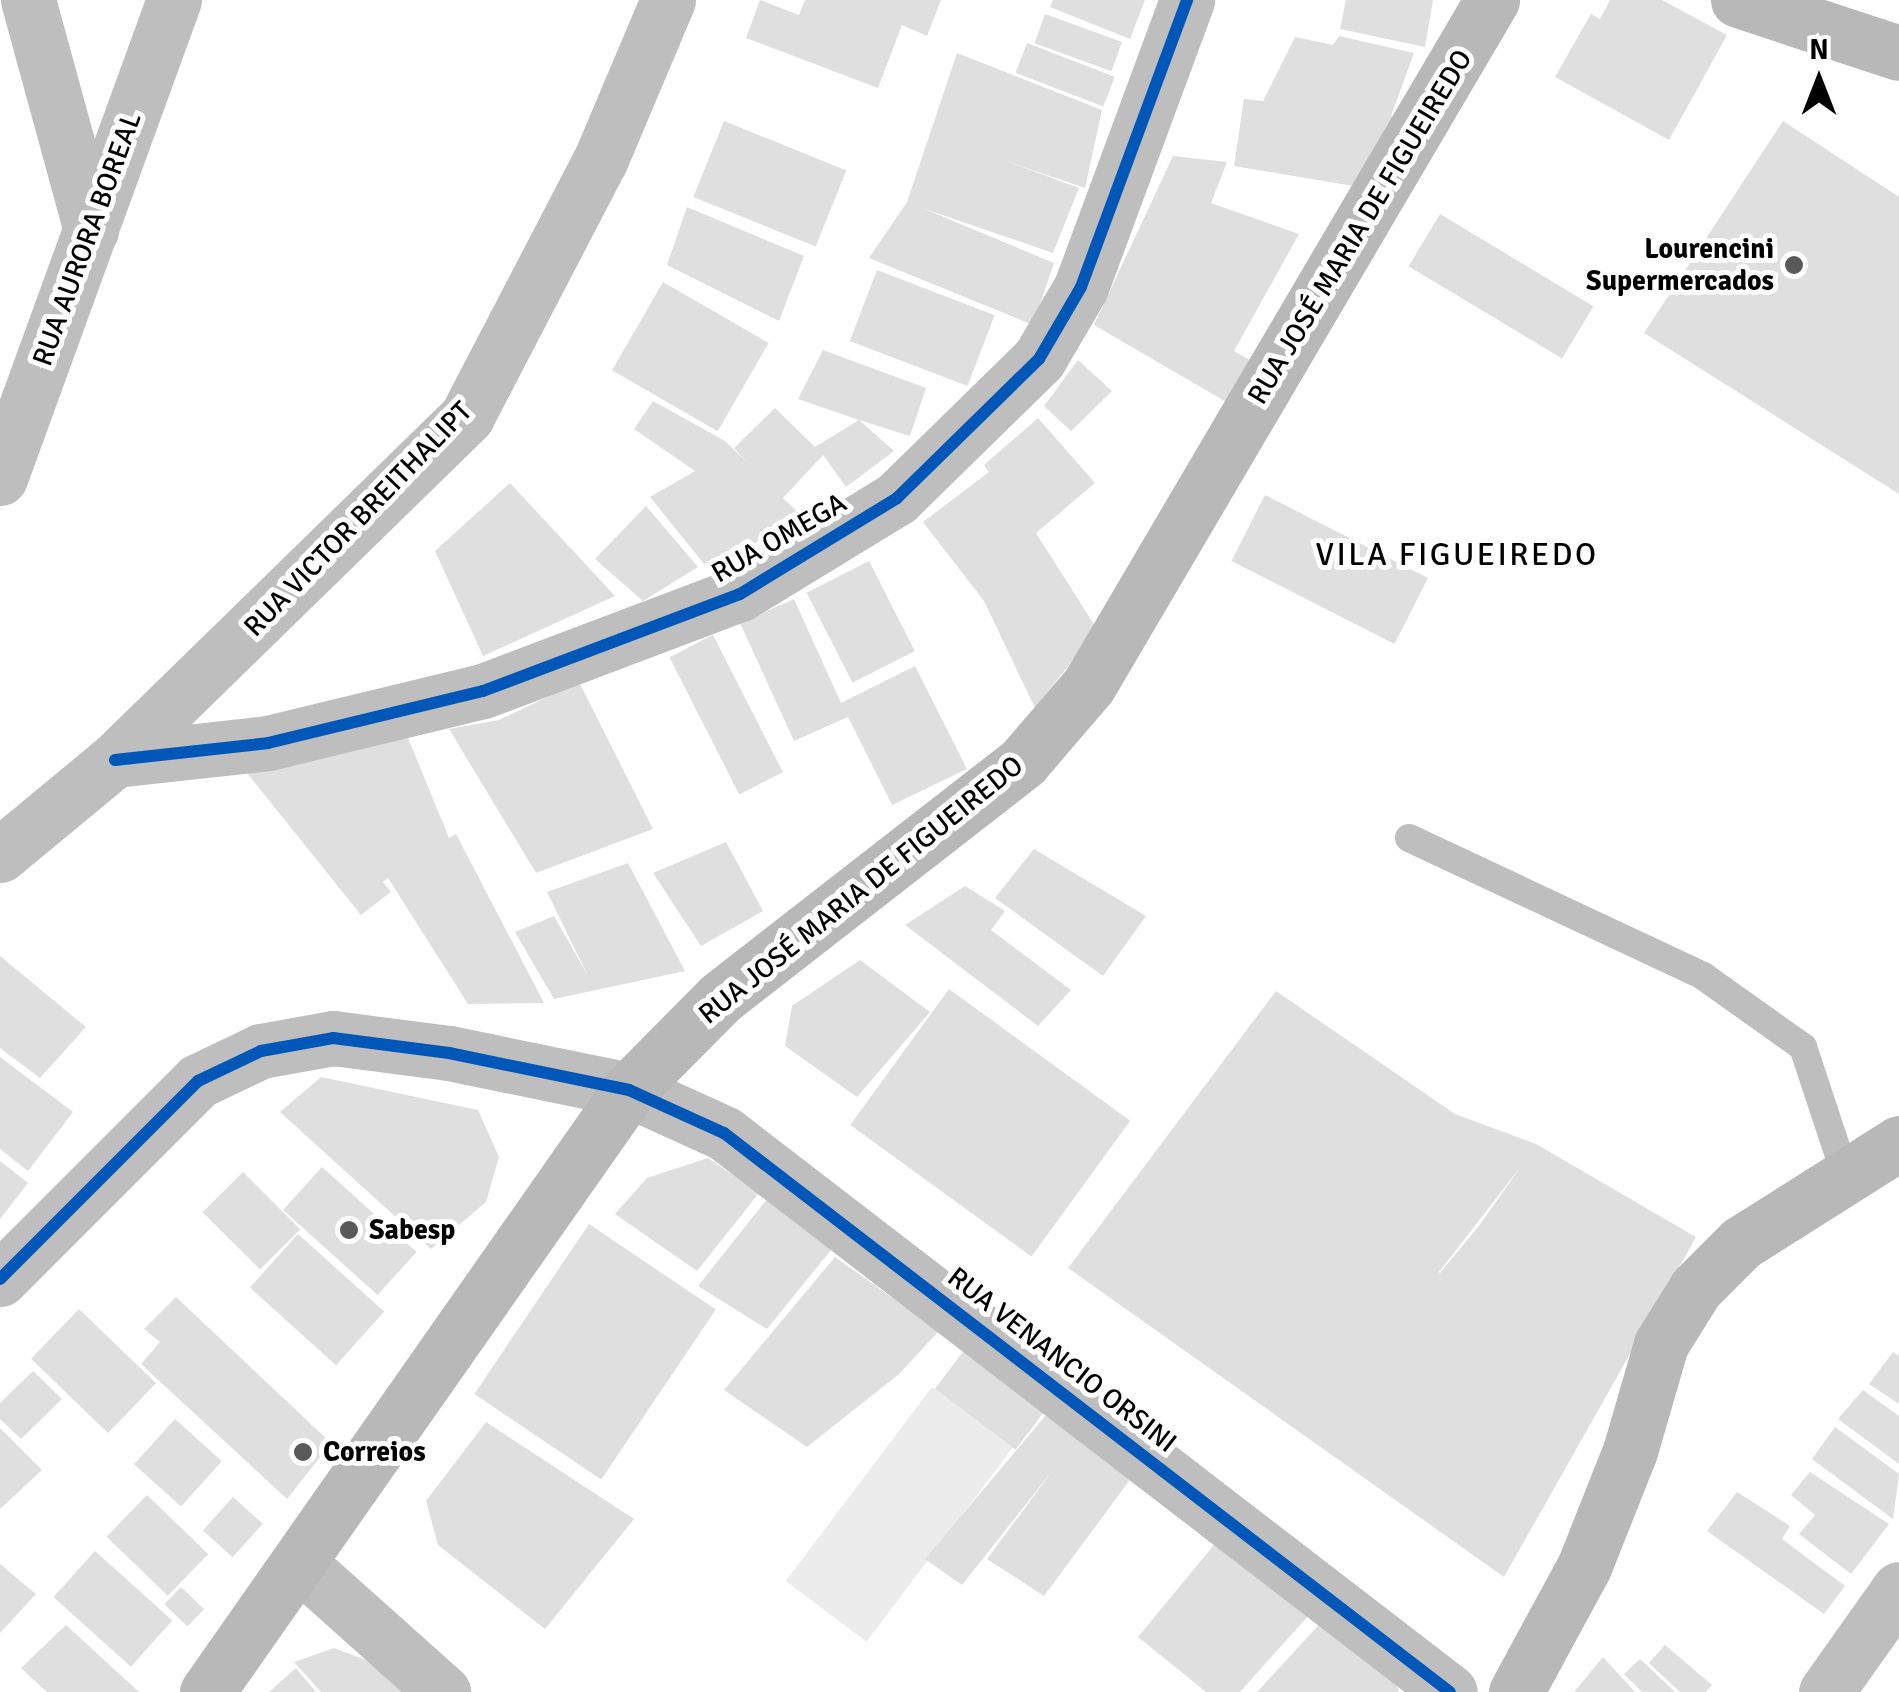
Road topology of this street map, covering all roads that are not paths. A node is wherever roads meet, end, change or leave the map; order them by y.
1 (28, 0) edge
2 (174, 0) edge
3 (668, 0) edge
4 (1187, 0) edge
5 (1492, 0) edge
6 (1738, 0) edge
7 (1899, 54) edge
8 (91, 231) junction
9 (0, 478) edge
10 (115, 760) junction
11 (1409, 838) dead end
12 (0, 854) edge
13 (629, 1090) junction
14 (1899, 1142) edge
15 (1845, 1174) junction
16 (0, 1280) edge
17 (301, 1565) junction
18 (1899, 1589) edge
19 (206, 1692) edge
20 (444, 1692) edge
21 (1450, 1692) edge
22 (1516, 1692) edge
23 (1826, 1692) edge

1 - 8 street
2 - 8 street, RUA AURORA BOREAL
3 - 10 street, RUA VICTOR BREITHALIPT
4 - 10 street, RUA OMEGA
5 - 13 main road, RUA JOSÉ MARIA DE FIGUEIREDO
6 - 7 main road
8 - 9 street, RUA AURORA BOREAL
10 - 12 street, RUA VICTOR BREITHALIPT
11 - 15 lane
13 - 16 street, RUA VENANCIO ORSINI
13 - 17 main road, RUA JOSÉ MARIA DE FIGUEIREDO
13 - 21 street, RUA VENANCIO ORSINI
14 - 15 main road
15 - 22 main road
17 - 19 main road, RUA JOSÉ MARIA DE FIGUEIREDO
17 - 20 street
18 - 23 street

